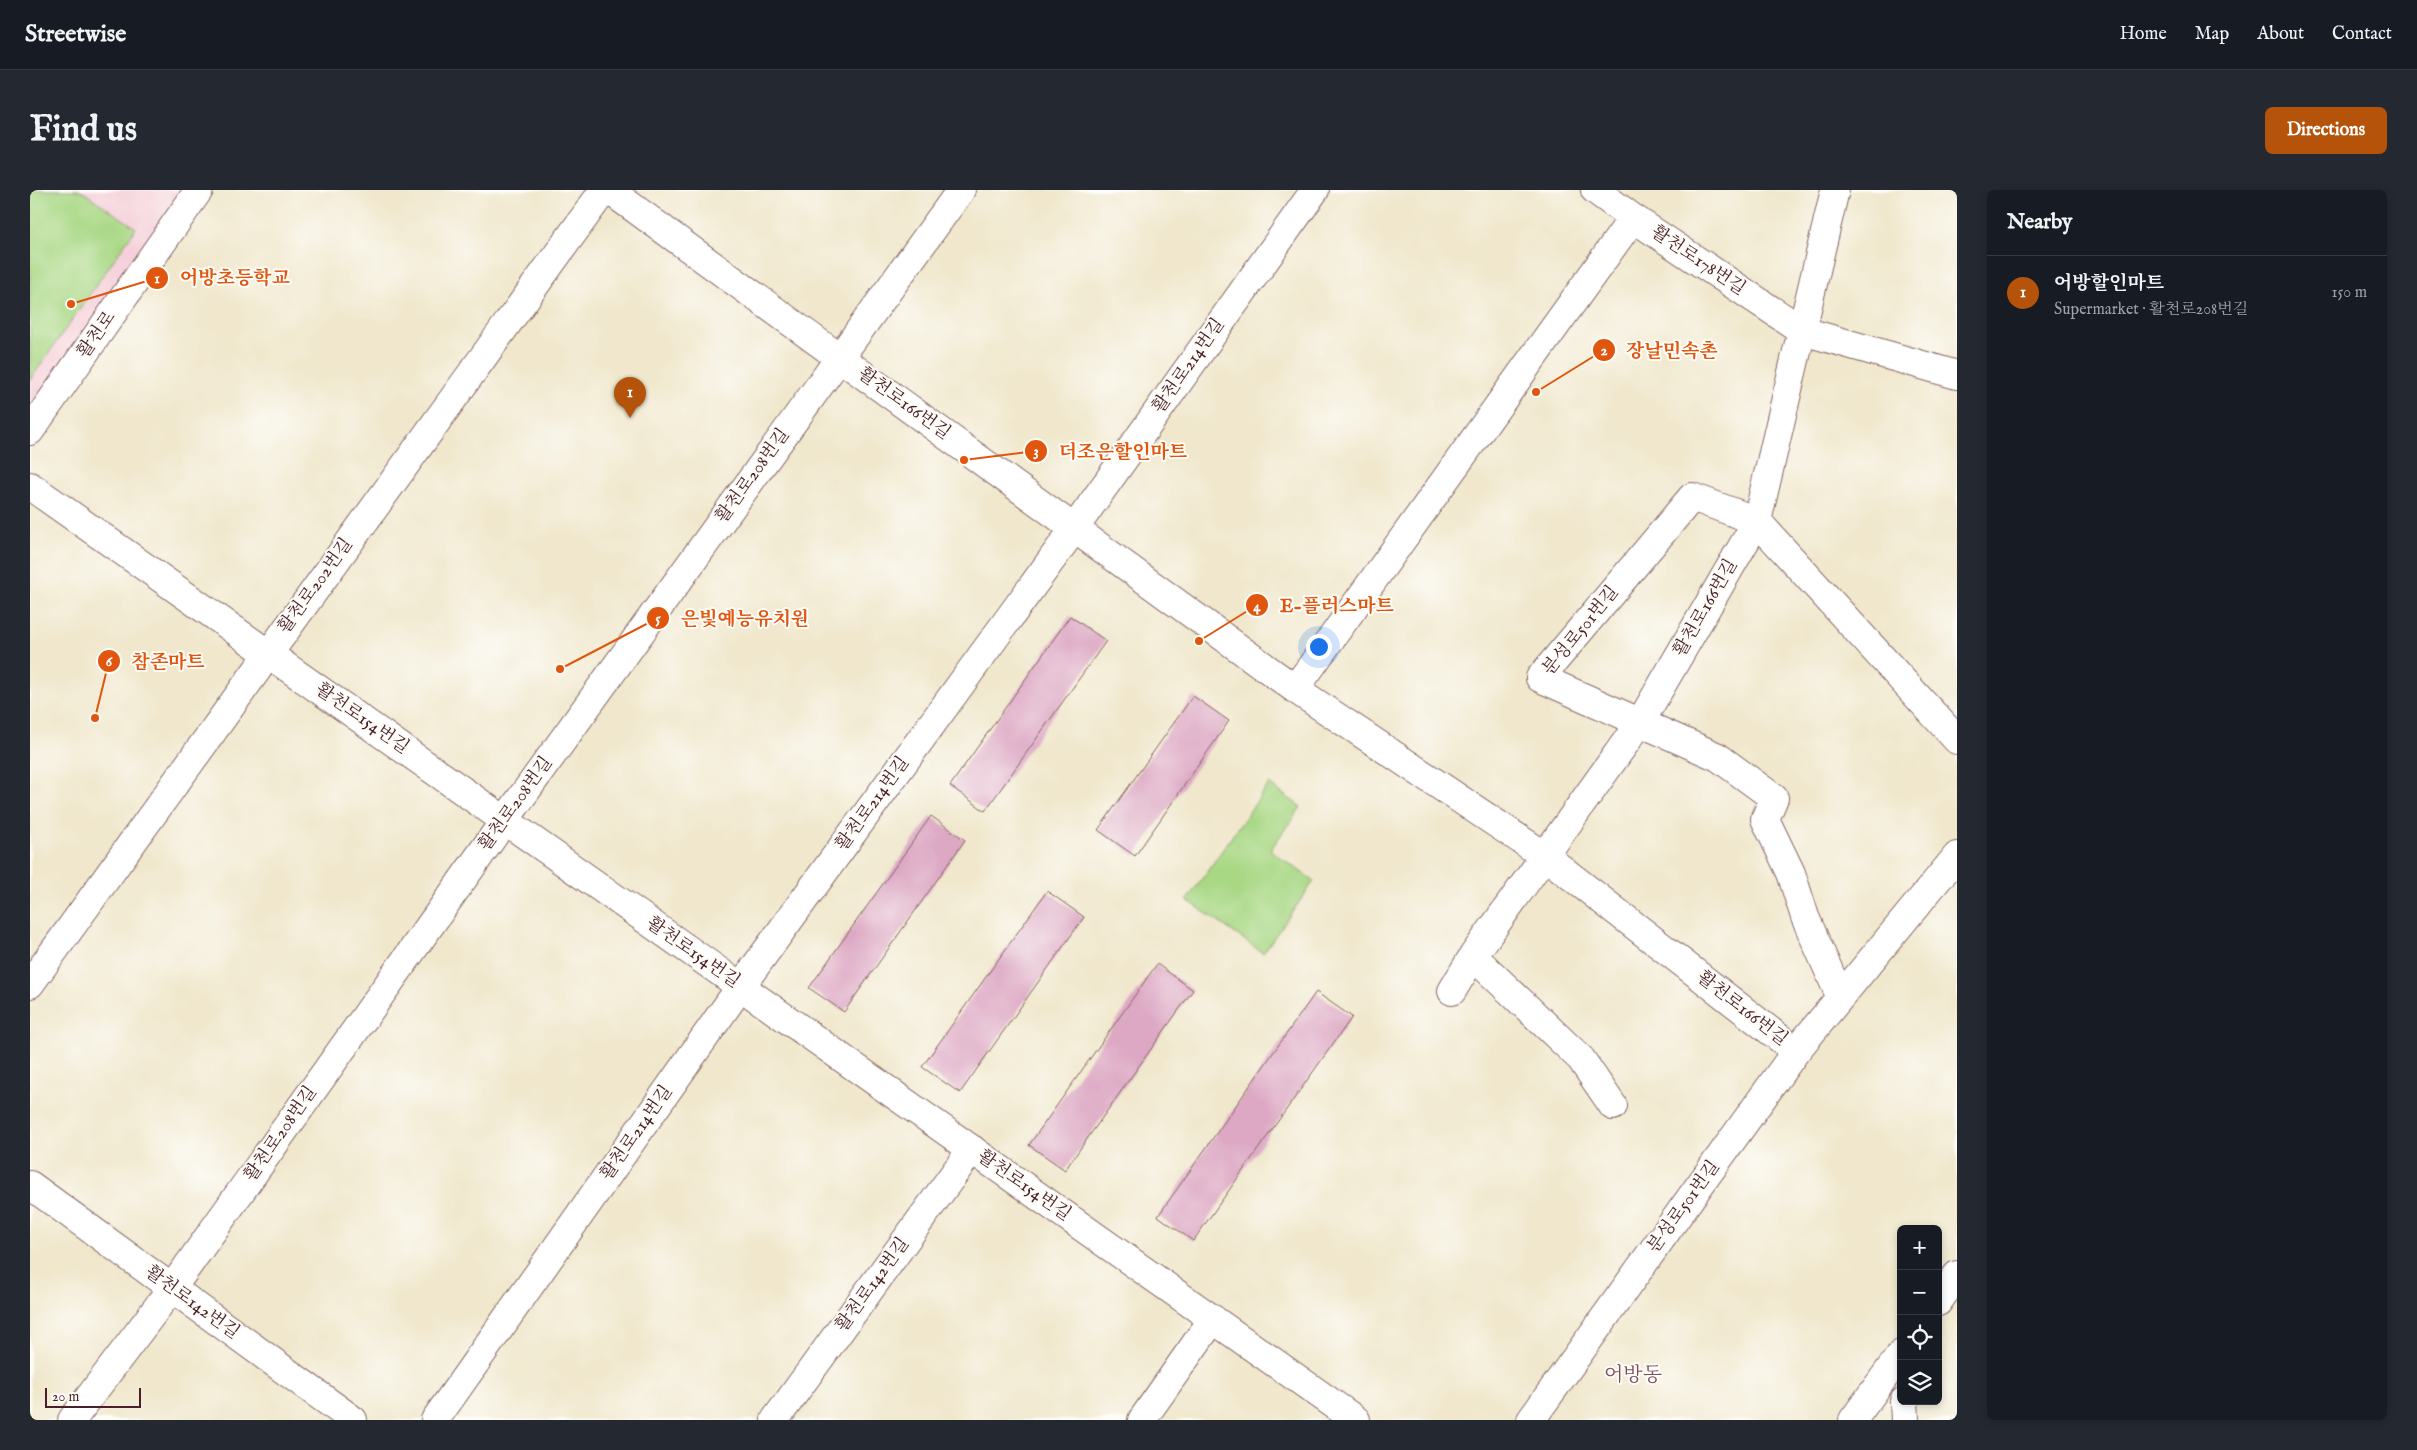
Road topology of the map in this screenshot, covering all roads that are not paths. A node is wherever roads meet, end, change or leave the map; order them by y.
1 (199, 190) edge
2 (604, 190) edge
3 (609, 190) edge
4 (961, 190) edge
5 (1314, 190) edge
6 (1595, 190) edge
7 (1835, 190) edge
8 (1633, 218) junction
9 (1803, 331) junction
10 (840, 357) junction
11 (1957, 375) edge
12 (30, 431) edge
13 (30, 486) edge
14 (1757, 521) junction
15 (1074, 529) junction
16 (268, 653) junction
17 (1295, 689) junction
18 (1640, 721) junction
19 (1957, 740) edge
20 (504, 820) junction
21 (1545, 856) junction
22 (1957, 856) edge
23 (1473, 956) junction
24 (30, 984) edge
25 (740, 986) junction
26 (1452, 991) dead end
27 (1840, 996) junction
28 (1796, 1051) junction
29 (1613, 1106) dead end
30 (972, 1149) junction
31 (30, 1185) edge
32 (1957, 1275) edge
33 (172, 1288) junction
34 (1942, 1296) edge
35 (1212, 1319) junction
36 (1899, 1360) edge
37 (1904, 1405) edge
38 (72, 1420) edge
39 (353, 1420) edge
40 (435, 1420) edge
41 (775, 1420) edge
42 (1142, 1420) edge
43 (1356, 1420) edge
44 (1531, 1420) edge
45 (1853, 1420) edge
46 (1905, 1420) edge

1 - 12 street, 활천로
2 - 16 street, 활천로202번길
3 - 10 street, 활천로166번길
4 - 10 street, 활천로208번길
5 - 15 street, 활천로214번길
6 - 8 street, 활천로178번길
7 - 9 street
8 - 9 street, 활천로178번길
8 - 17 street
9 - 11 street, 활천로178번길
9 - 14 street, 활천로166번길
10 - 15 street, 활천로166번길
10 - 20 street, 활천로208번길
13 - 16 street, 활천로154번길
14 - 18 street, 활천로166번길
14 - 18 street, 분성로501번길
14 - 19 street, 분성로501번길
15 - 17 street, 활천로166번길
15 - 25 street, 활천로214번길
16 - 20 street, 활천로154번길
16 - 24 street, 활천로202번길
17 - 21 street, 활천로166번길
18 - 21 street, 활천로166번길
18 - 27 street, 분성로501번길
20 - 25 street, 활천로154번길
20 - 33 street, 활천로208번길
21 - 23 street
21 - 28 street, 활천로166번길
22 - 27 street, 분성로501번길
23 - 26 street
23 - 29 street
25 - 30 street, 활천로154번길
25 - 40 street, 활천로214번길
27 - 28 street, 분성로501번길
28 - 44 street, 분성로501번길
30 - 35 street, 활천로154번길
30 - 41 street, 활천로142번길
31 - 33 street, 활천로142번길
32 - 34 street
33 - 38 street, 활천로208번길
33 - 39 street, 활천로142번길
35 - 42 street
35 - 43 street, 활천로154번길
36 - 45 street
37 - 46 street

